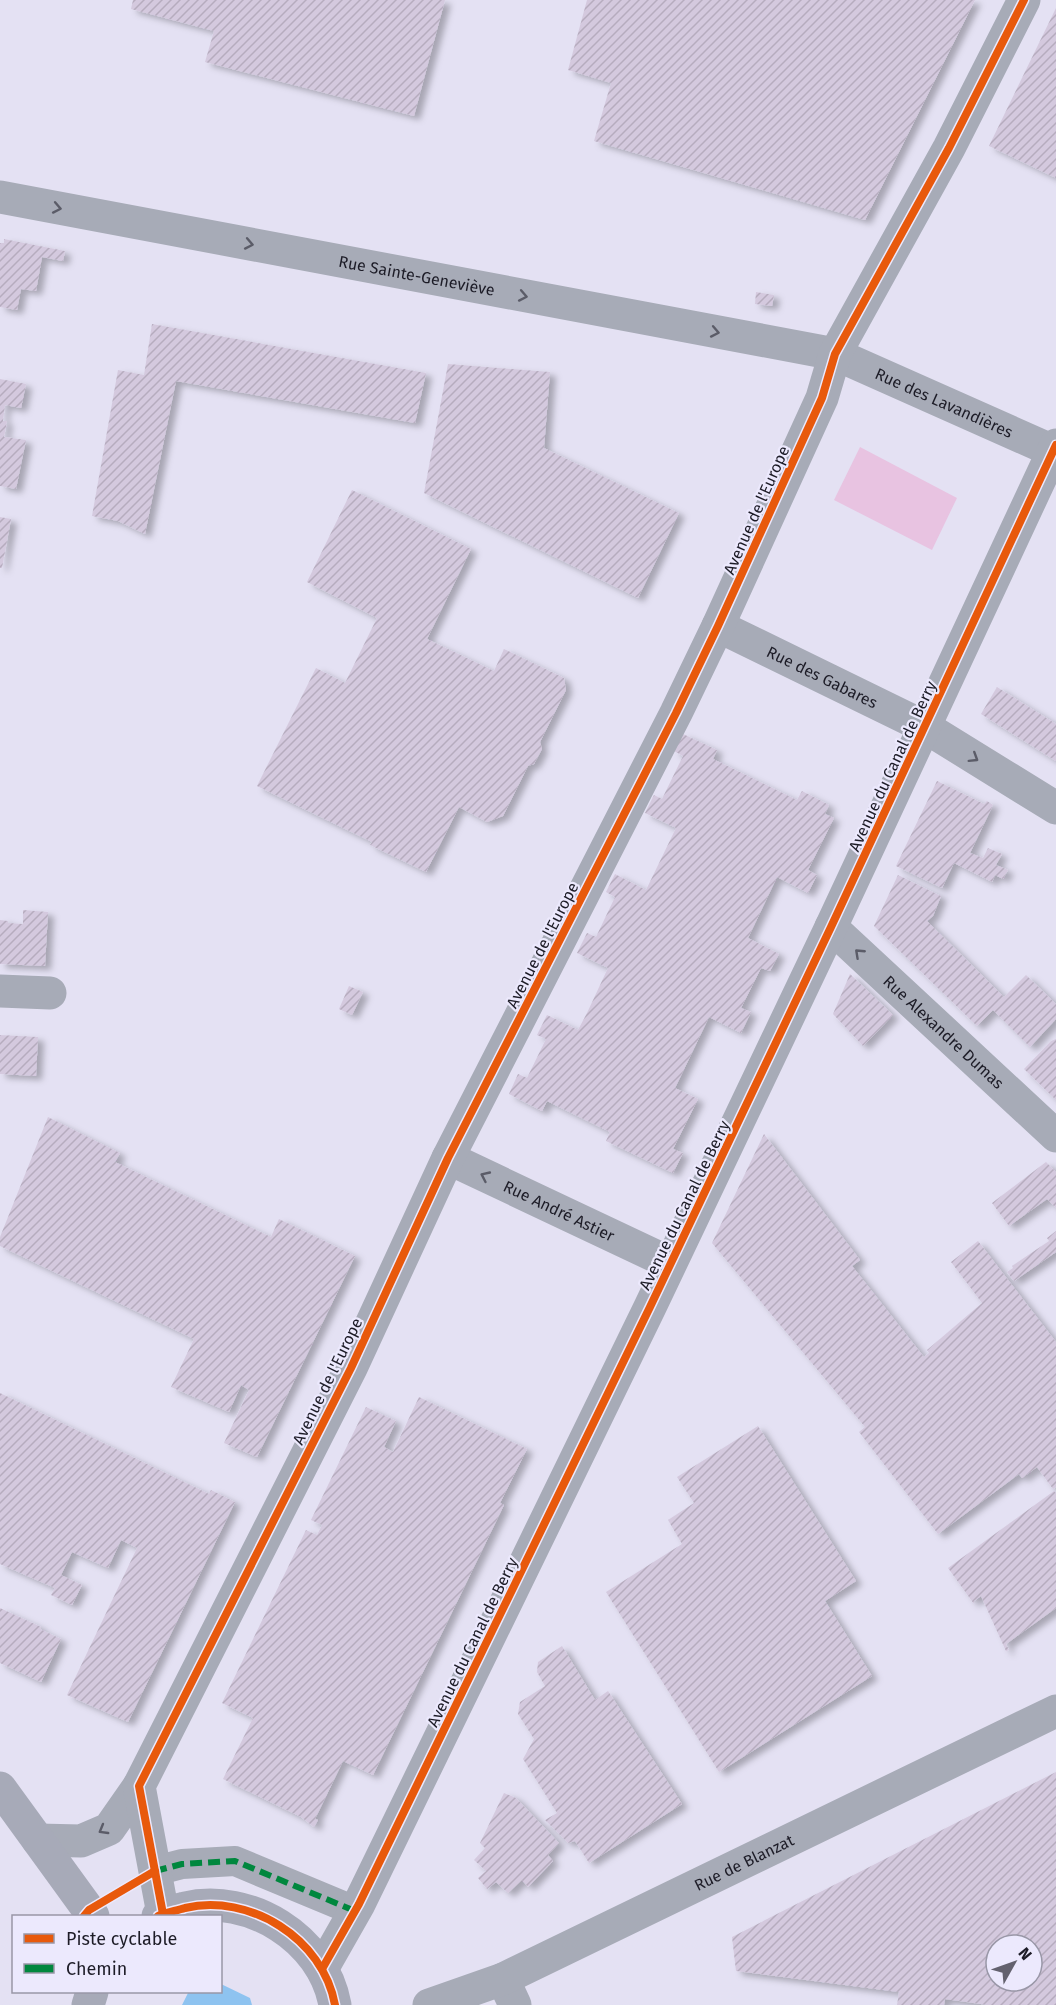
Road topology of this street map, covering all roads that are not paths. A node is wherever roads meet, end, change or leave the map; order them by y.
1 (1024, 0) edge
2 (0, 197) edge
3 (835, 354) junction
4 (1054, 448) edge
5 (718, 626) junction
6 (925, 727) junction
7 (1056, 808) edge
8 (831, 927) junction
9 (0, 991) edge
10 (50, 993) dead end
11 (1056, 1136) edge
12 (448, 1158) junction
13 (670, 1263) junction
14 (1056, 1711) edge
15 (139, 1786) junction
16 (0, 1788) edge
17 (38, 1840) junction
18 (155, 1871) junction
19 (355, 1911) junction
20 (92, 1915) edge
21 (161, 1915) edge
22 (322, 1970) junction
23 (509, 1992) edge
24 (335, 2005) edge
25 (429, 2005) edge

1 - 3 street, Avenue de l'Europe
2 -> 3 street, Rue Sainte-Geneviève
3 - 4 street, Rue des Lavandières
3 - 5 street, Avenue de l'Europe
4 - 6 street, Avenue du Canal de Berry
5 - 6 street, Rue des Gabares
5 - 12 street, Avenue de l'Europe
6 -> 7 street, Rue des Gabares
6 - 8 street, Avenue du Canal de Berry
11 -> 8 street, Rue Alexandre Dumas
8 - 13 street, Avenue du Canal de Berry
9 - 10 street
13 -> 12 street, Rue André Astier
12 - 15 street, Avenue de l'Europe
13 - 19 street, Avenue du Canal de Berry
14 - 23 street, Rue de Blanzat
15 -> 17 street, Avenue de l'Europe
15 - 18 street
16 - 17 main road
17 - 20 main road
18 - 19 street
18 - 21 street
19 - 22 street, Avenue du Canal de Berry
21 - 22 main road
22 - 24 main road
23 - 25 street, Rue de Blanzat

